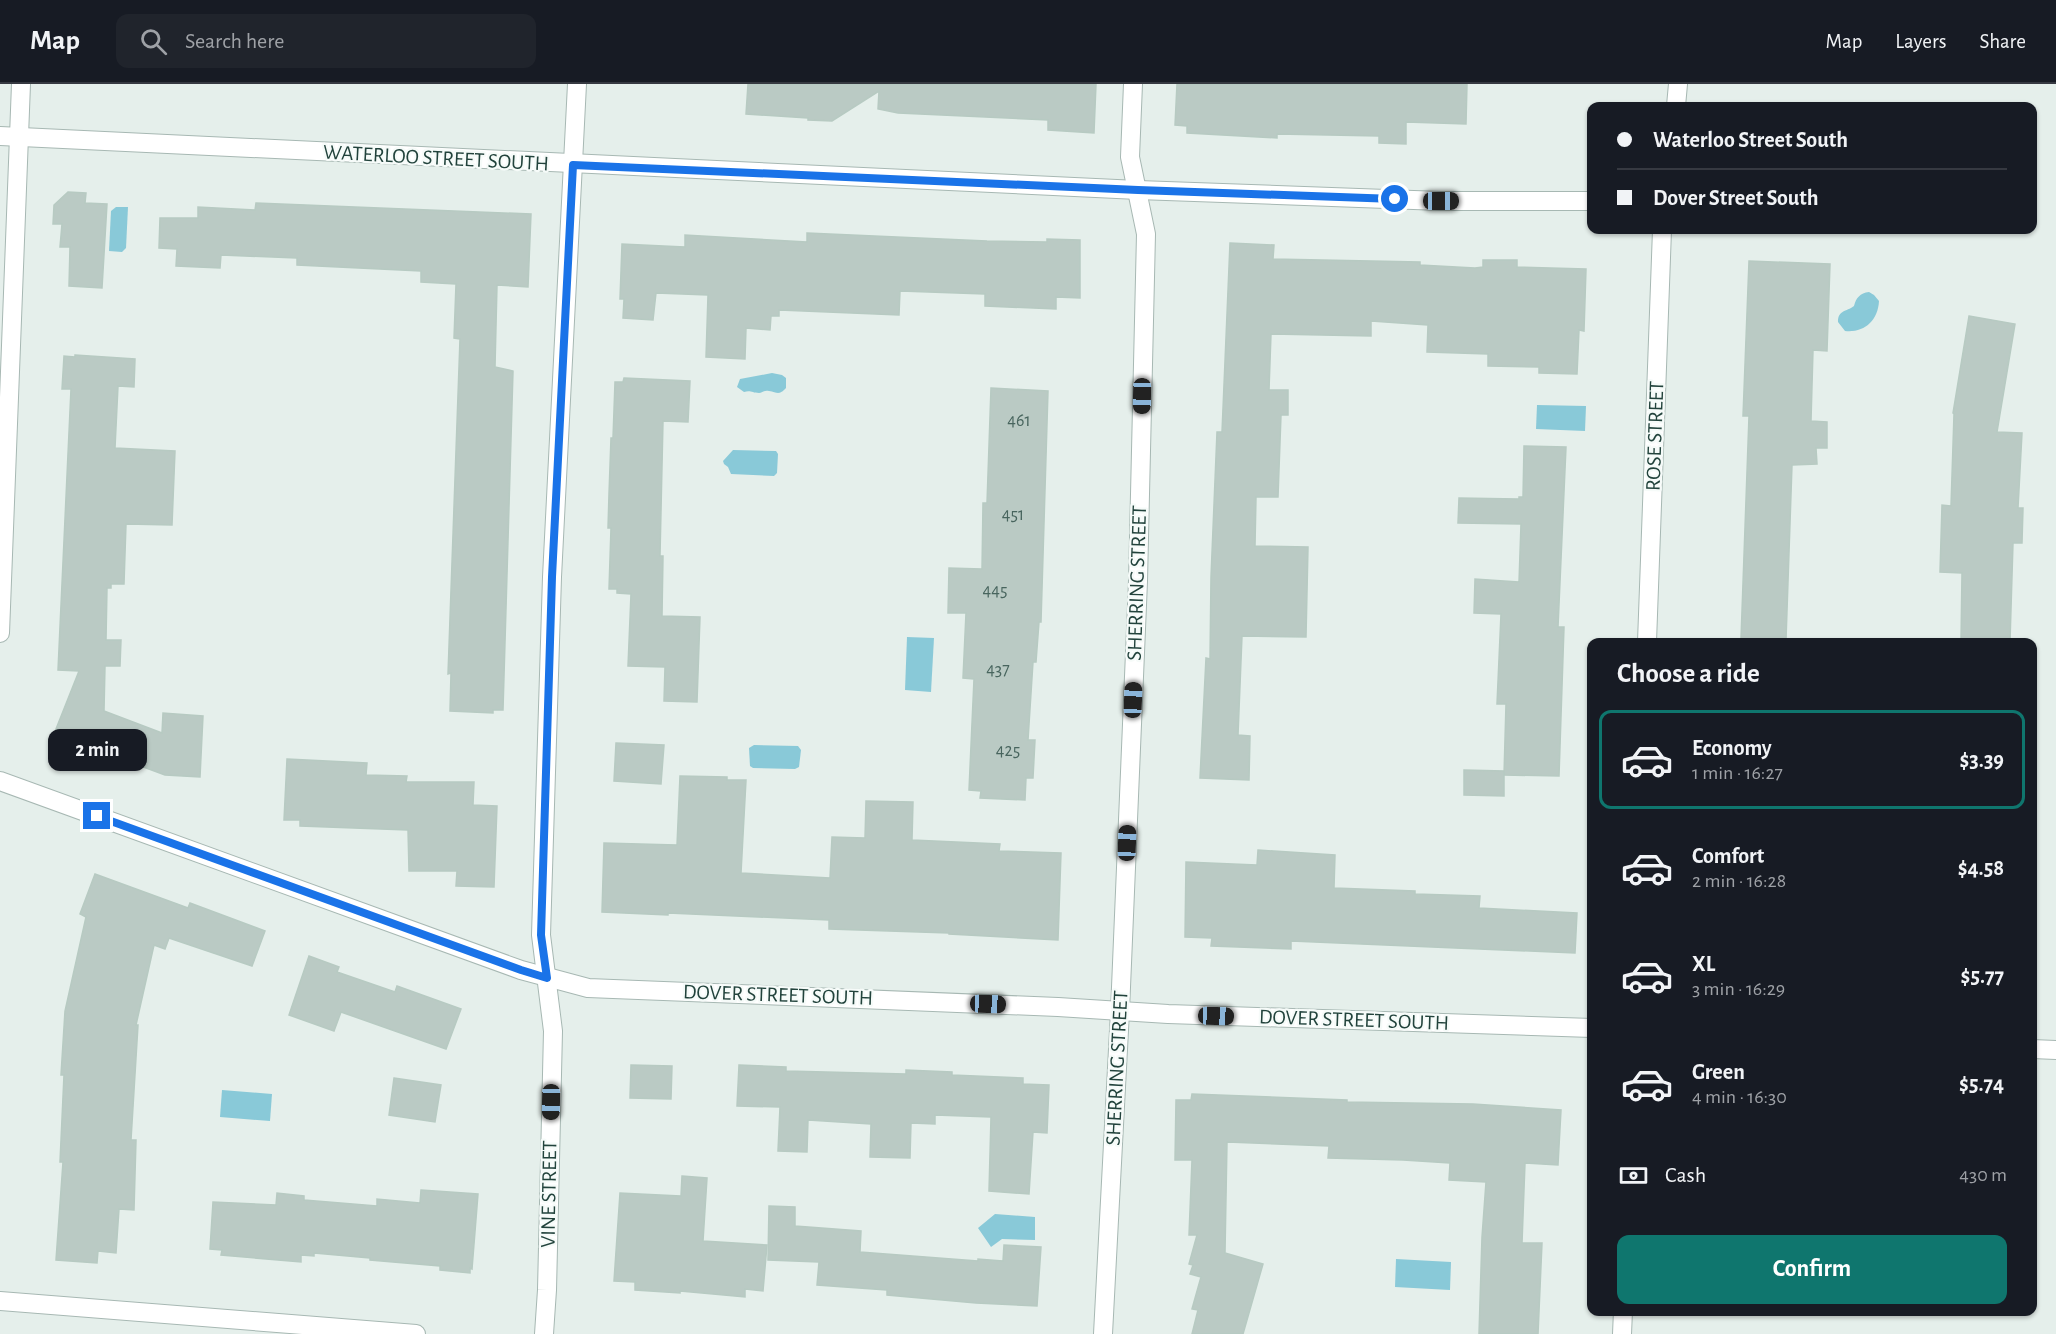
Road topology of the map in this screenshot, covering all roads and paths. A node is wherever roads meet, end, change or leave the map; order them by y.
1 (21, 84) edge
2 (577, 84) edge
3 (1133, 84) edge
4 (1678, 84) edge
5 (1676, 102) edge
6 (0, 136) edge
7 (19, 136) junction
8 (573, 165) junction
9 (1138, 190) junction
10 (1587, 201) edge
11 (1662, 234) edge
12 (0, 633) edge
13 (1647, 638) edge
14 (0, 781) edge
15 (547, 978) junction
16 (1120, 1011) junction
17 (1587, 1028) edge
18 (2037, 1049) edge
19 (2056, 1050) edge
20 (0, 1301) edge
21 (1623, 1316) edge
22 (416, 1334) edge
23 (544, 1334) edge
24 (1103, 1334) edge
25 (1622, 1334) edge

1 - 7 street
2 - 8 street, VINE STREET
3 - 9 street, SHERRING STREET
4 - 5 street
6 - 7 street, WATERLOO STREET SOUTH
7 - 8 street, WATERLOO STREET SOUTH
7 - 12 street
8 - 9 street, WATERLOO STREET SOUTH
8 - 15 street, VINE STREET
9 - 10 street, WATERLOO STREET SOUTH
9 - 16 street, SHERRING STREET
11 - 13 street, ROSE STREET
14 - 15 street, DOVER STREET SOUTH
15 - 16 street, DOVER STREET SOUTH
15 - 23 street, VINE STREET
16 - 17 street, DOVER STREET SOUTH
16 - 24 street, SHERRING STREET
18 - 19 street
20 - 22 street
21 - 25 street

